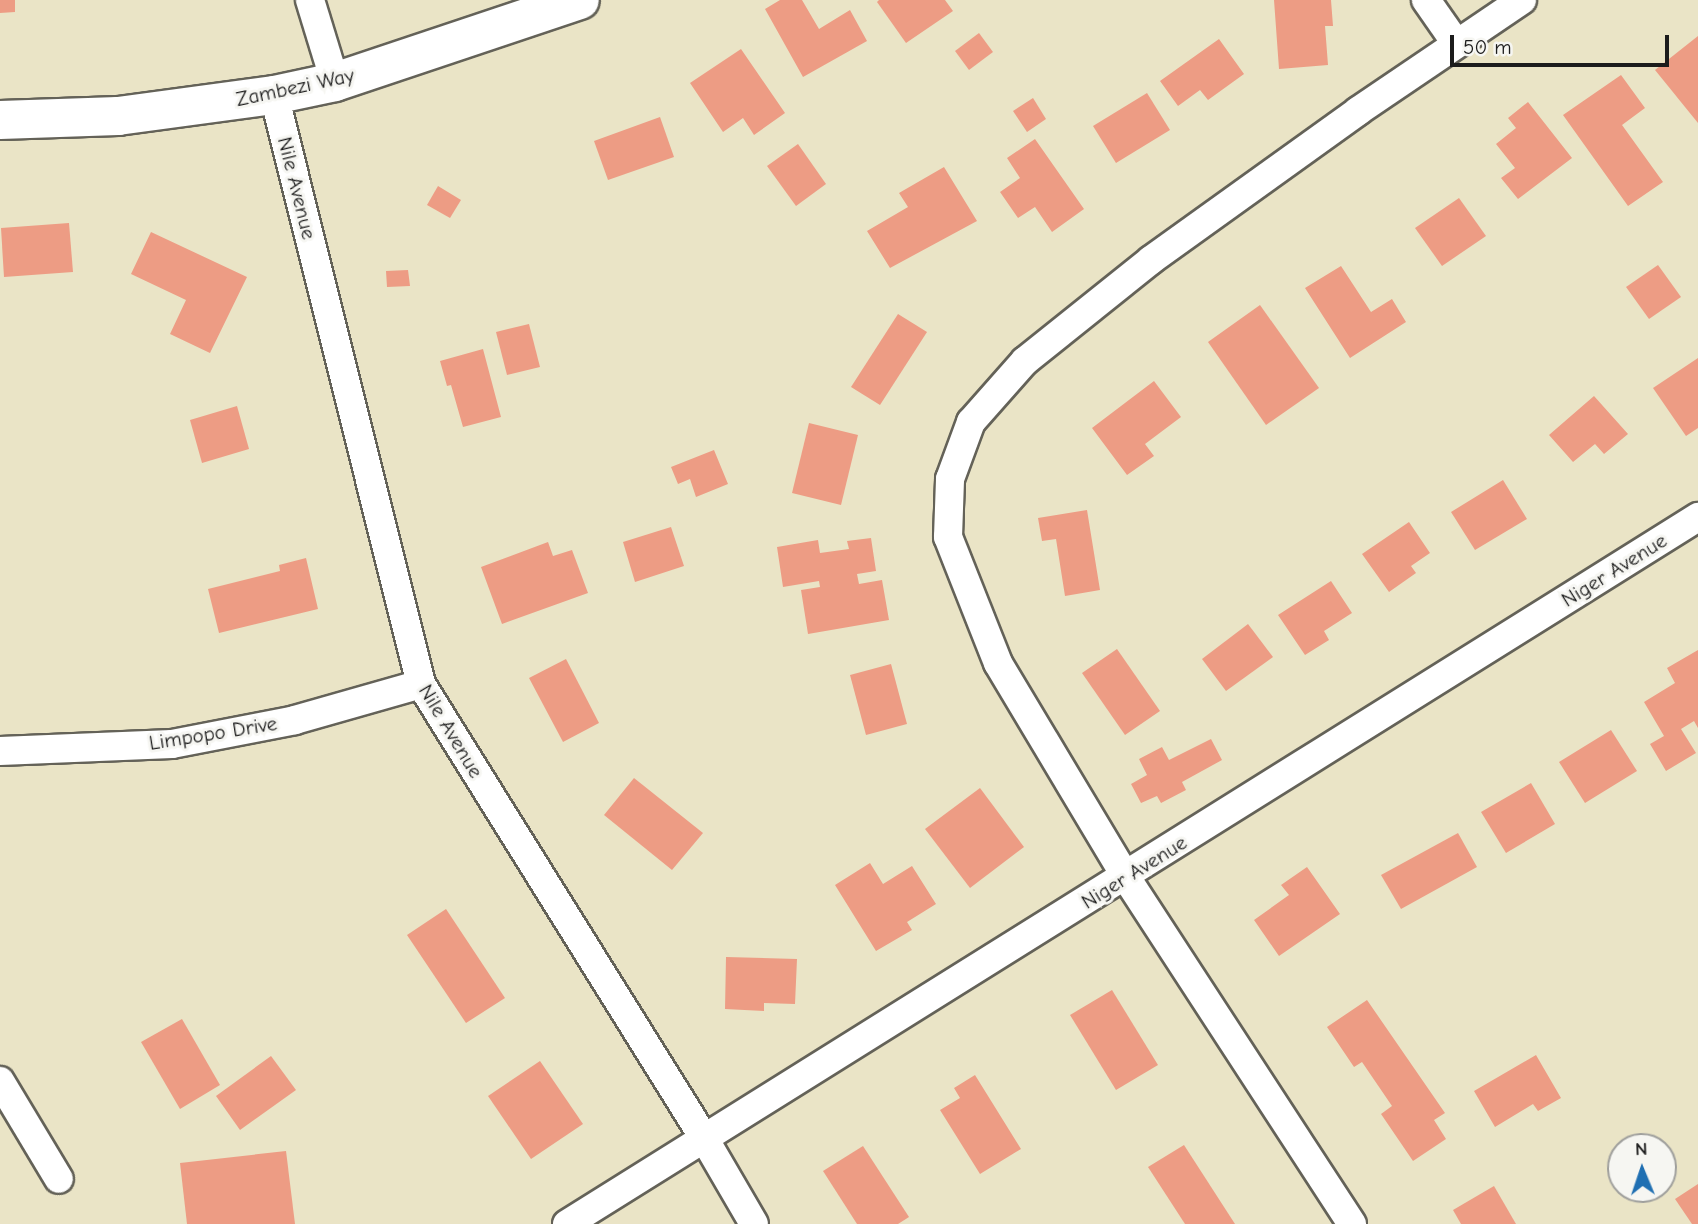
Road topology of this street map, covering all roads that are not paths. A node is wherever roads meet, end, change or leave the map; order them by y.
1 (310, 0) edge
2 (580, 0) edge
3 (1426, 0) edge
4 (1522, 0) edge
5 (1456, 43) junction
6 (335, 82) junction
7 (274, 95) junction
8 (0, 120) edge
9 (1698, 517) edge
10 (421, 684) junction
11 (0, 751) edge
12 (1125, 877) junction
13 (0, 1081) edge
14 (704, 1138) junction
15 (59, 1179) dead end
16 (567, 1224) edge
17 (754, 1224) edge
18 (1352, 1224) edge

1 - 6 street
2 - 6 main road, Zambezi Way
3 - 5 street
4 - 5 street
5 - 12 street
6 - 7 main road, Zambezi Way
7 - 8 main road, Zambezi Way
7 - 10 street, Nile Avenue
9 - 12 street, Niger Avenue
10 - 11 street, Limpopo Drive
10 - 14 street, Nile Avenue
12 - 14 street, Niger Avenue
12 - 18 street
13 - 15 street
14 - 16 street, Niger Avenue
14 - 17 street, Nile Avenue

